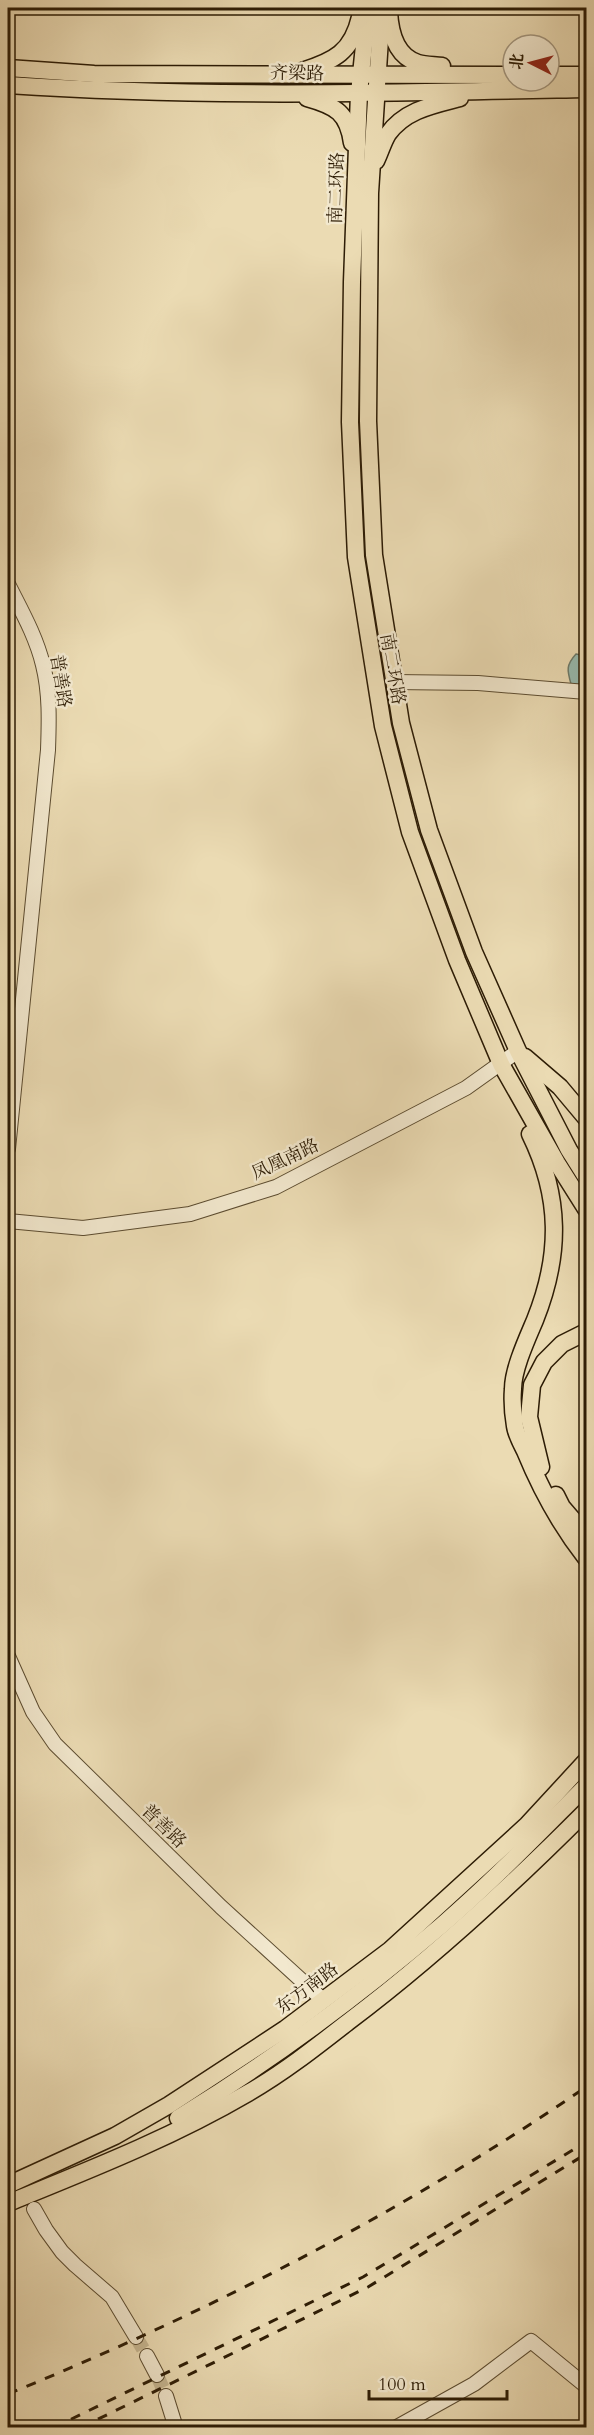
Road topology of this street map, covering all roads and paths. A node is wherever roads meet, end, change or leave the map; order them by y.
1 (362, 8) edge
2 (368, 8) edge
3 (382, 8) edge
4 (389, 8) edge
5 (8, 68) edge
6 (290, 75) junction
7 (370, 75) junction
8 (561, 75) edge
9 (586, 75) edge
10 (501, 78) edge
11 (485, 83) junction
12 (8, 85) edge
13 (586, 89) edge
14 (286, 92) junction
15 (367, 93) junction
16 (364, 173) junction
17 (370, 497) junction
18 (352, 499) junction
19 (8, 584) edge
20 (393, 682) junction
21 (586, 692) edge
22 (518, 1051) junction
23 (501, 1064) junction
24 (585, 1117) edge
25 (8, 1149) edge
26 (586, 1177) edge
27 (586, 1209) edge
28 (8, 1221) edge
29 (585, 1332) edge
30 (586, 1535) edge
31 (586, 1558) edge
32 (8, 1656) edge
33 (586, 1761) edge
34 (586, 1786) edge
35 (586, 1811) edge
36 (323, 2000) junction
37 (108, 2161) junction
38 (8, 2185) edge
39 (8, 2203) edge
40 (34, 2209) dead end
41 (136, 2337) tunnel mouth
42 (147, 2356) tunnel mouth
43 (157, 2375) tunnel mouth
44 (586, 2386) edge
45 (166, 2396) tunnel mouth
46 (176, 2427) edge
47 (395, 2427) edge

1 - 6 main road
2 - 7 main road
3 - 7 main road
4 - 11 main road
5 - 6 main road, 齐梁路
6 - 7 main road, 齐梁路
7 - 11 main road, 齐梁路
7 - 15 main road, 南二环路
8 - 9 main road
10 - 11 main road, 齐梁路
11 - 13 main road, 齐梁路
11 - 15 main road, 齐梁路
11 - 16 main road
12 - 14 main road, 齐梁路
14 - 15 main road, 齐梁路
14 - 16 main road
15 - 16 main road, 南二环路
16 - 17 main road, 南二环路
16 - 18 main road, 南二环路
17 - 18 main road
17 - 20 main road, 南二环路
18 - 23 main road, 南二环路
19 - 25 street, 普善路
20 - 21 street
20 - 22 main road, 南二环路
22 - 23 street, 凤凰南路
22 - 24 main road
22 - 26 main road, 南二环路
23 - 27 main road, 南二环路
23 - 28 street, 凤凰南路
23 - 31 main road
29 - 30 main road
32 - 36 street, 普善路
33 - 36 main road, 东方南路
34 - 37 main road
35 - 37 main road
36 - 38 main road, 东方南路
37 - 39 main road
40 - 41 street
42 - 43 street
44 - 47 street
45 - 46 street

